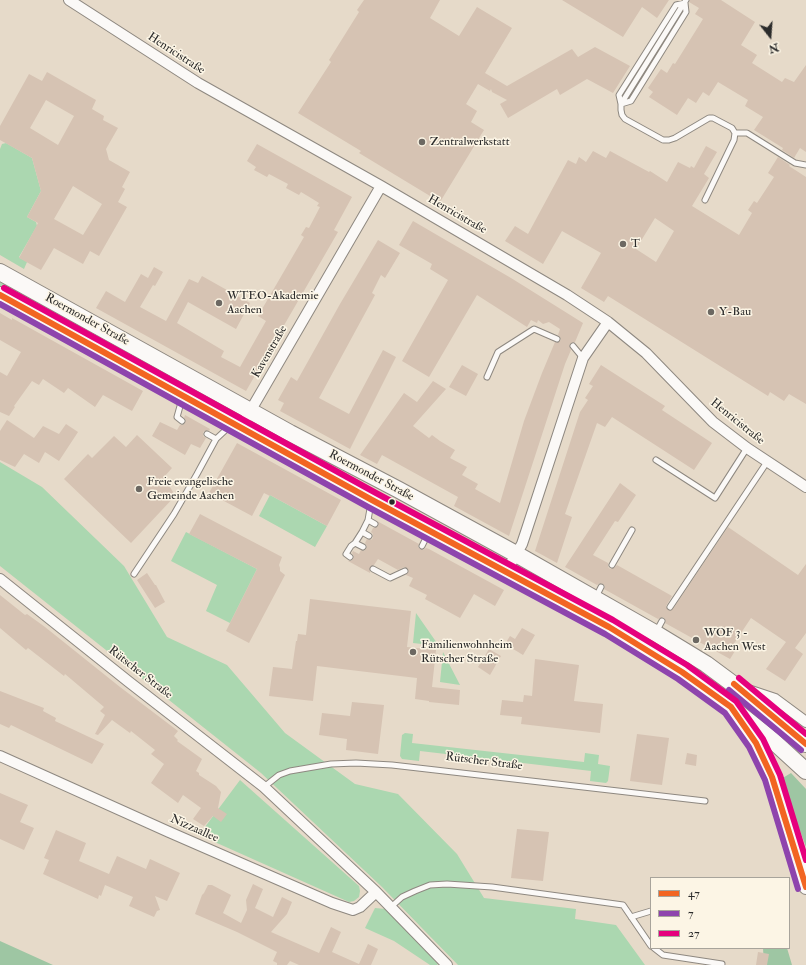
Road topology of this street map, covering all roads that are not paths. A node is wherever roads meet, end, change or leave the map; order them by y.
1 (69, 0) edge
2 (685, 1) edge
3 (735, 133) junction
4 (806, 165) edge
5 (381, 186) junction
6 (705, 200) dead end
7 (0, 272) edge
8 (0, 295) edge
9 (608, 322) junction
10 (557, 339) dead end
11 (573, 346) dead end
12 (583, 358) junction
13 (487, 376) dead end
14 (183, 396) junction
15 (251, 411) junction
16 (182, 421) dead end
17 (237, 425) junction
18 (207, 434) dead end
19 (216, 439) junction
20 (747, 448) junction
21 (656, 460) dead end
22 (767, 462) junction
23 (806, 487) edge
24 (372, 500) junction
25 (368, 520) junction
26 (375, 524) dead end
27 (632, 530) dead end
28 (362, 532) junction
29 (430, 532) junction
30 (368, 536) dead end
31 (355, 543) junction
32 (422, 546) dead end
33 (363, 547) dead end
34 (516, 554) junction
35 (350, 557) dead end
36 (612, 566) dead end
37 (372, 569) dead end
38 (405, 570) dead end
39 (506, 572) junction
40 (134, 574) dead end
41 (0, 578) edge
42 (670, 607) dead end
43 (737, 686) junction
44 (731, 707) junction
45 (806, 722) edge
46 (806, 744) edge
47 (0, 756) edge
48 (806, 770) edge
49 (264, 787) junction
50 (705, 801) dead end
51 (806, 887) edge
52 (376, 892) junction
53 (391, 907) junction
54 (650, 911) edge
55 (631, 917) junction
56 (650, 945) edge
57 (655, 949) edge
58 (664, 949) edge
59 (664, 955) junction
60 (722, 964) dead end
61 (447, 965) edge

1 - 5 street, Henricistraße
2 - 3 lane
3 - 4 lane
3 - 6 lane
5 - 9 street, Henricistraße
5 - 15 street, Kavenstraße
7 - 15 main road, Roermonder Straße
8 - 14 main road, Roermonder Straße
9 - 12 street
9 - 20 street, Henricistraße
10 - 13 lane
11 - 12 lane
12 - 34 street
14 - 16 lane
14 - 17 main road, Roermonder Straße
15 - 17 street, Kavenstraße
15 - 34 main road, Roermonder Straße
17 - 19 lane
17 - 24 main road, Roermonder Straße
18 - 19 lane
19 - 40 lane
20 - 21 lane
20 - 22 street, Henricistraße
22 - 23 street, Henricistraße
22 - 42 lane
24 - 25 lane
24 - 29 main road, Roermonder Straße
25 - 26 lane
25 - 28 lane
27 - 36 lane
28 - 30 lane
28 - 31 lane
29 - 32 lane
29 - 39 main road, Roermonder Straße
31 - 33 lane
31 - 35 lane
34 - 39 street
34 - 43 main road, Roermonder Straße
37 - 38 lane
39 - 44 main road, Roermonder Straße
41 - 49 street, Rütscher Straße
43 - 45 street, Roermonder Straße
43 - 46 main road, Roermonder Straße
44 - 48 main road
44 - 51 main road, Roermonder Straße
47 - 52 street, Nizzaallee
49 - 50 lane, Rütscher Straße
49 - 52 street, Rütscher Straße
52 - 53 street, Rütscher Straße
53 - 55 lane
53 - 61 street, Rütscher Straße
54 - 55 lane
55 - 56 lane
57 - 59 lane
58 - 59 lane
59 - 60 lane

